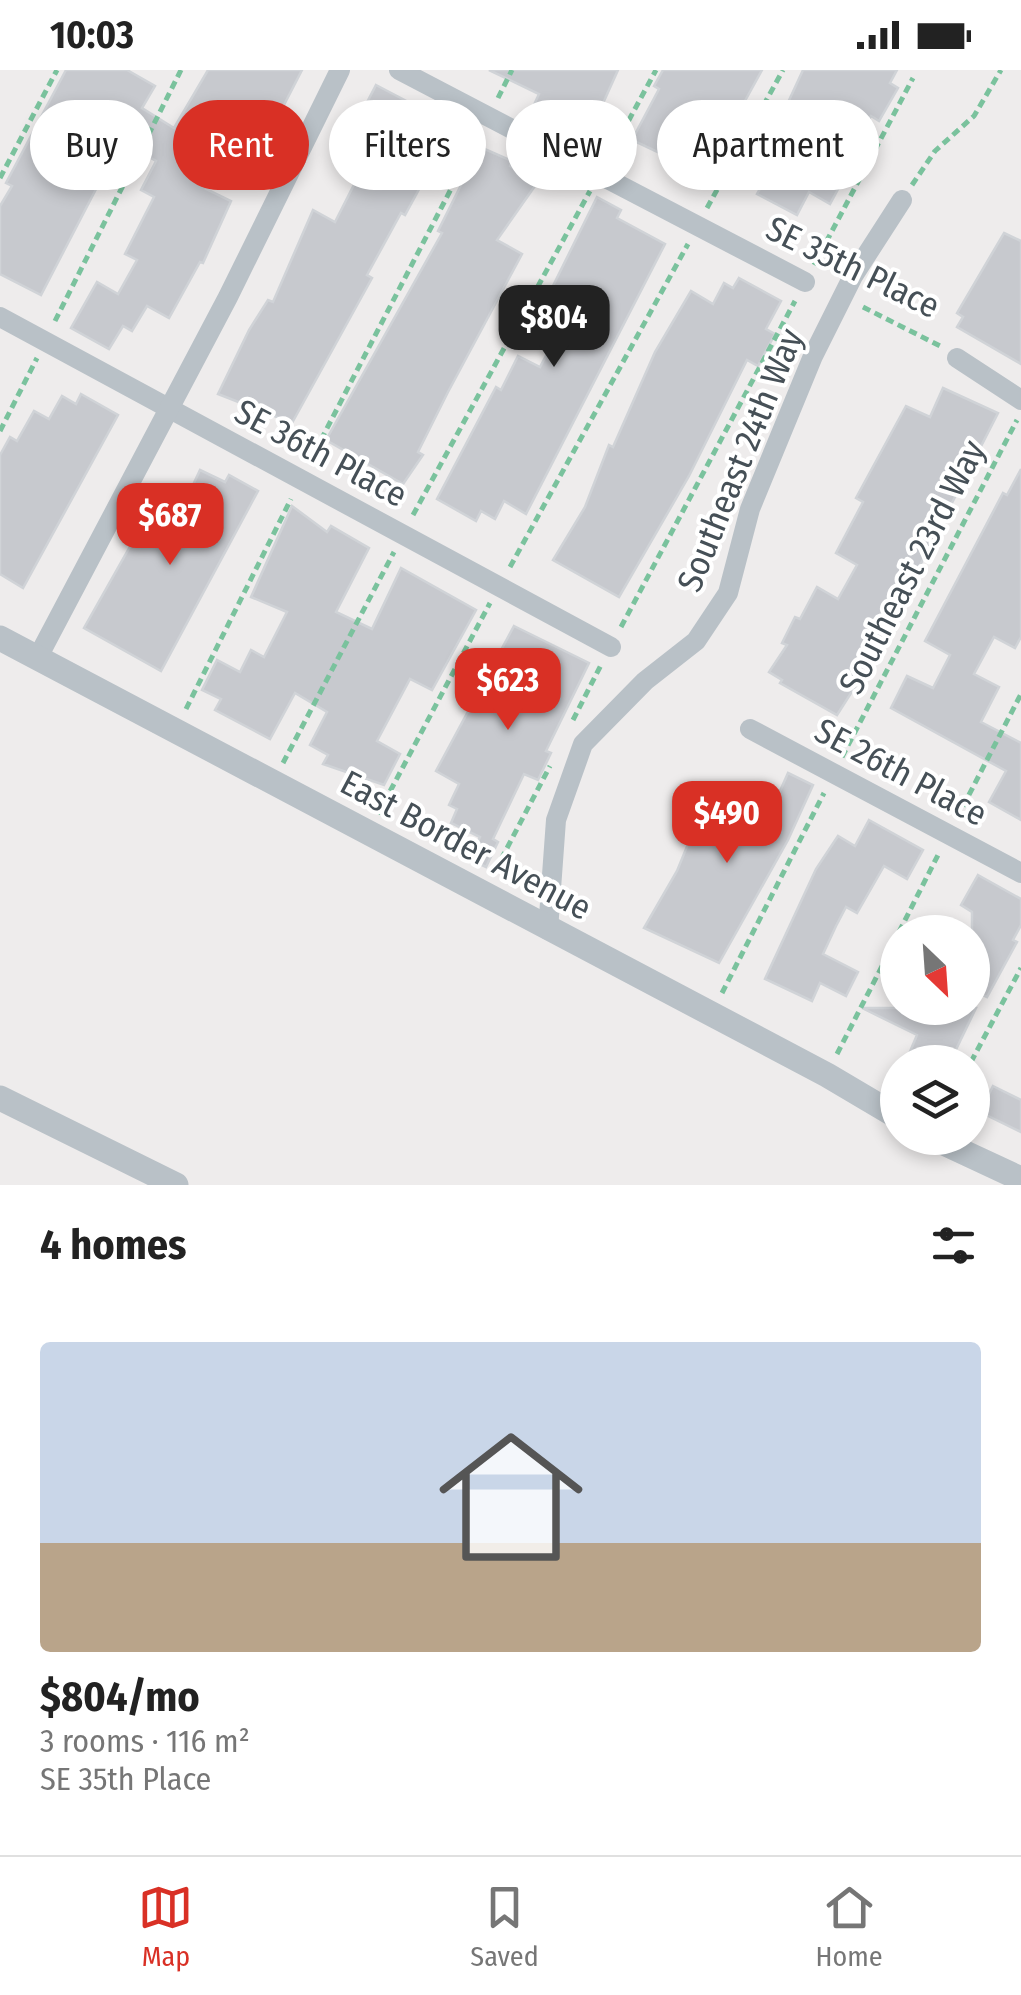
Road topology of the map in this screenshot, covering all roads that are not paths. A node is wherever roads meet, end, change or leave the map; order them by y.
1 (340, 70) edge
2 (399, 70) edge
3 (902, 200) road end
4 (805, 282) road end
5 (0, 318) edge
6 (957, 358) road end
7 (1021, 400) edge
8 (168, 406) junction
9 (0, 638) edge
10 (611, 647) road end
11 (38, 657) junction
12 (750, 729) dead end
13 (1021, 874) edge
14 (548, 930) junction
15 (0, 1098) edge
16 (880, 1105) edge
17 (969, 1155) edge
18 (1021, 1179) edge
19 (176, 1185) edge

1 - 8 street
2 - 4 street, SE 35th Place
3 - 14 street, Southeast 24th Way
5 - 8 street, SE 36th Place
6 - 7 street
8 - 10 street, SE 36th Place
8 - 11 street
9 - 11 street, East Border Avenue
11 - 14 street, East Border Avenue
12 - 13 street, SE 26th Place
14 - 16 street, East Border Avenue
15 - 19 street
17 - 18 street

